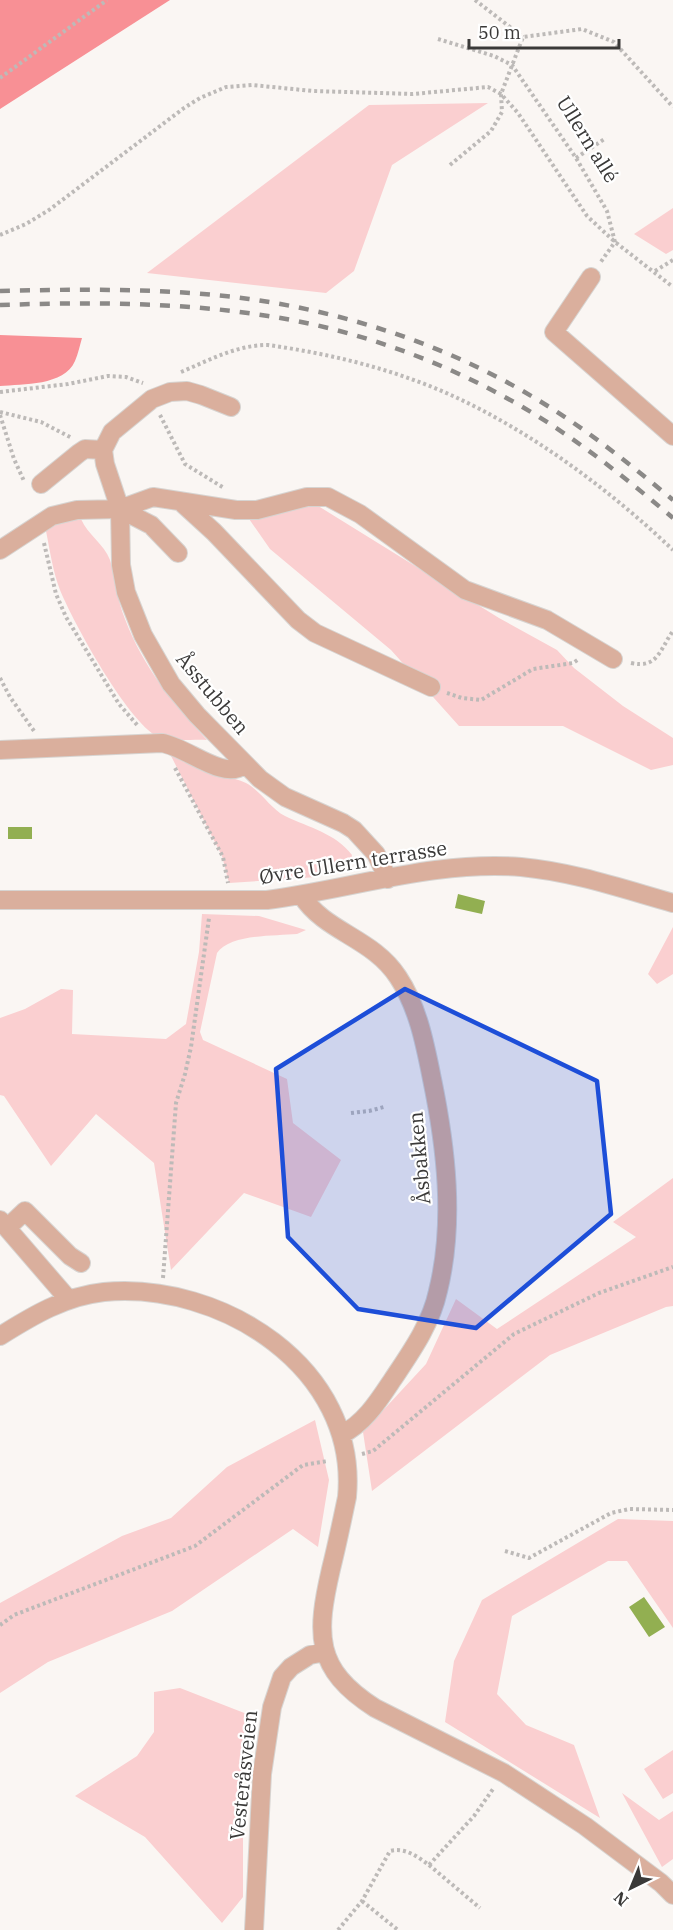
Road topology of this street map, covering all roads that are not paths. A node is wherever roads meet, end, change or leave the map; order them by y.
1 (591, 278) road end
2 (231, 407) dead end
3 (673, 436) edge
4 (103, 450) junction
5 (34, 486) road end
6 (180, 501) junction
7 (120, 509) junction
8 (0, 550) edge
9 (178, 553) dead end
10 (613, 659) road end
11 (431, 687) road end
12 (0, 750) edge
13 (244, 765) junction
14 (388, 879) junction
15 (302, 896) junction
16 (0, 900) edge
17 (673, 903) edge
18 (4, 1224) edge
19 (81, 1263) dead end
20 (69, 1300) junction
21 (0, 1336) edge
22 (341, 1435) junction
23 (325, 1652) junction
24 (673, 1895) edge
25 (254, 1930) edge

1 - 3 street
2 - 4 street
4 - 5 street
4 - 7 street, Åsstubben
6 - 7 street
6 - 10 street
6 - 11 street
7 - 8 street
7 - 9 street
7 - 13 street, Åsstubben
12 - 13 street, Åsstubben
13 - 14 street, Åsstubben
14 - 15 street, Øvre Ullern terrasse
14 - 17 street, Øvre Ullern terrasse
15 - 16 street, Øvre Ullern terrasse
15 - 22 street, Åsbakken
18 - 19 street
18 - 20 street
20 - 21 street
20 - 22 street
22 - 23 street
23 - 24 street
23 - 25 street, Vesteråsveien

